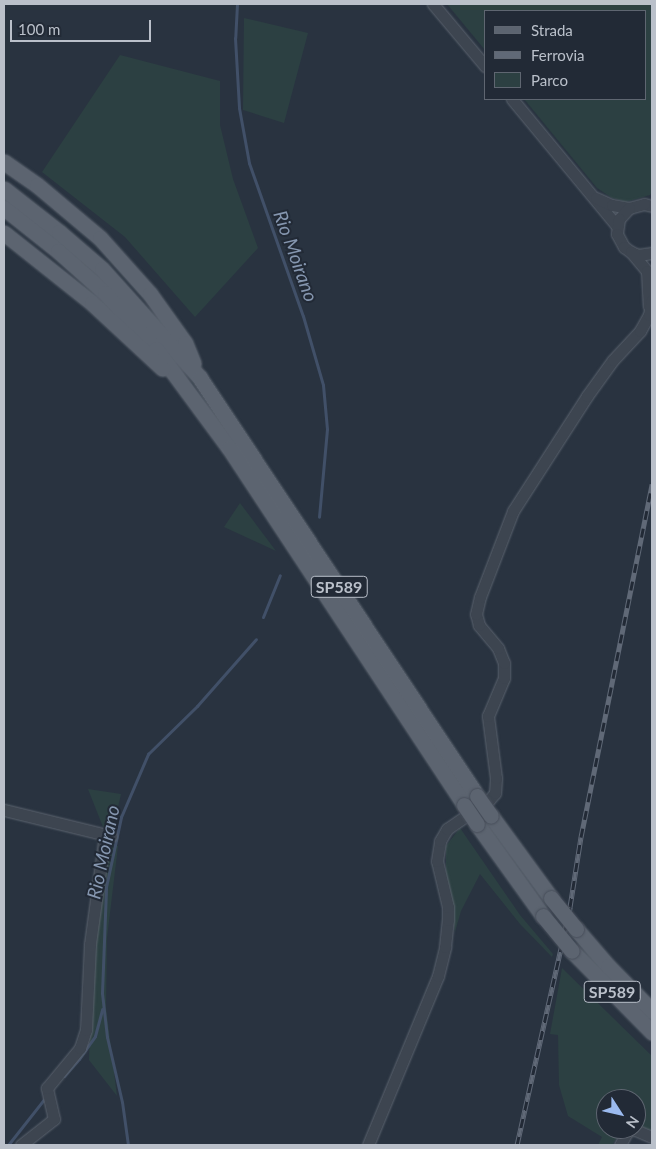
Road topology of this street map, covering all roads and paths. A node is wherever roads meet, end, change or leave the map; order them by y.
1 (434, 4) edge
2 (483, 64) edge
3 (513, 100) edge
4 (4, 162) edge
5 (4, 189) edge
6 (590, 195) junction
7 (652, 196) edge
8 (652, 206) edge
9 (633, 207) junction
10 (4, 208) edge
11 (617, 226) junction
12 (4, 233) edge
13 (631, 252) junction
14 (652, 253) edge
15 (652, 300) edge
16 (649, 315) junction
17 (200, 378) junction
18 (192, 396) junction
19 (4, 810) edge
20 (652, 1011) edge
21 (652, 1032) edge
22 (21, 1145) edge
23 (368, 1145) edge

1 - 2 street
3 - 6 street
4 - 17 main road
5 - 17 main road, SP589
6 - 9 street
6 - 11 street
7 - 9 street
8 - 9 street
9 - 11 street
10 - 18 main road, SP589
11 - 13 street
12 - 18 main road
13 - 14 street
13 - 16 street
15 - 16 street
16 - 23 street
17 - 20 main road, SP589, bridge
18 - 21 main road, SP589, bridge
19 - 22 street

